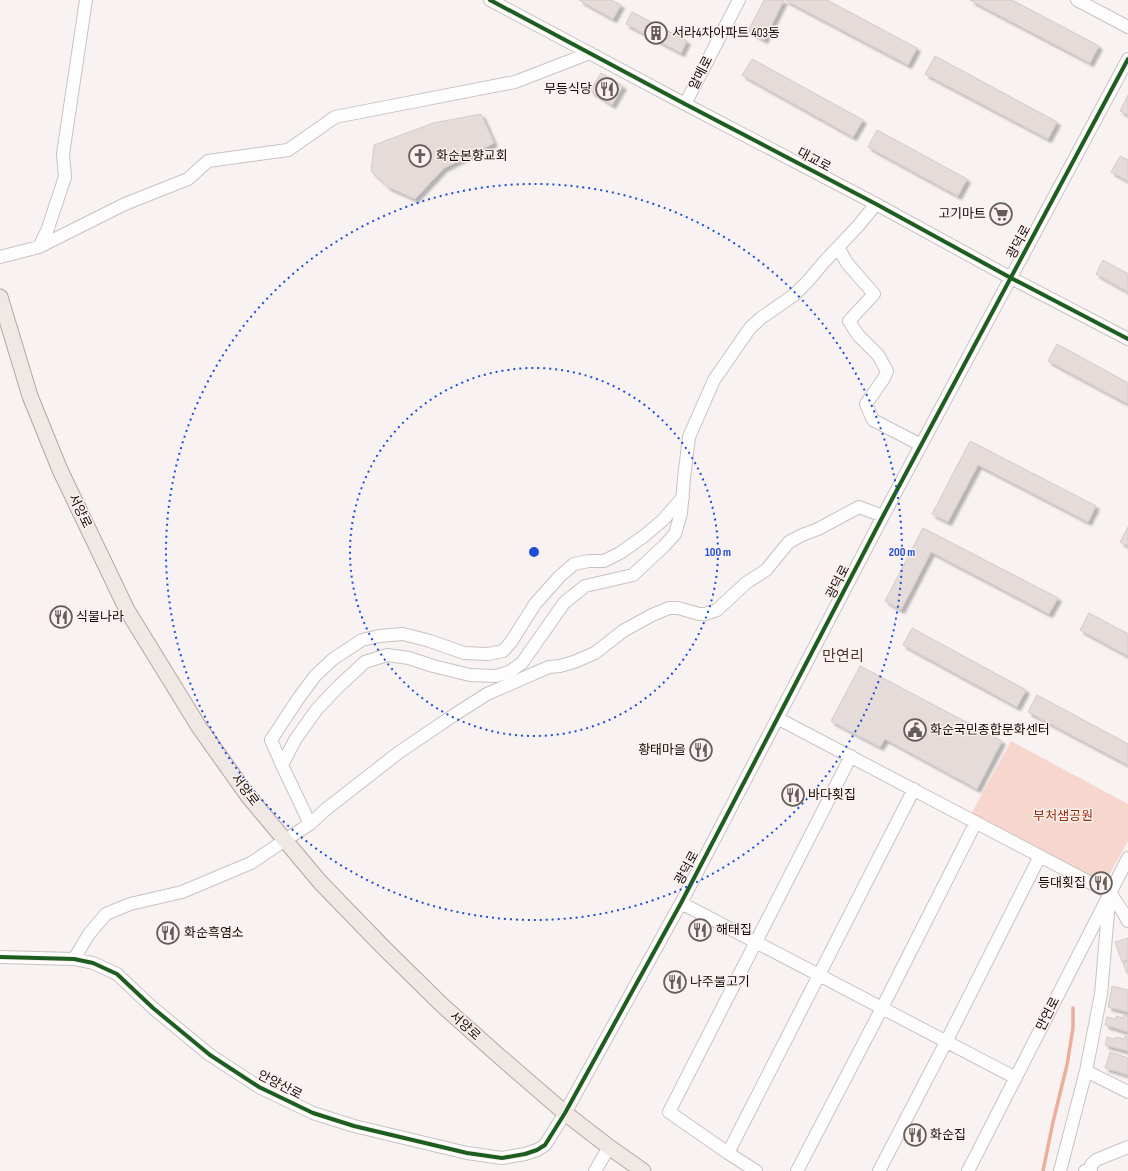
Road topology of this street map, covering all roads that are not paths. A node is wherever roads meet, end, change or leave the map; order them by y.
1 (86, 0) edge
2 (490, 0) edge
3 (739, 0) edge
4 (1077, 0) edge
5 (1128, 27) edge
6 (590, 53) junction
7 (1128, 58) edge
8 (685, 104) junction
9 (876, 204) junction
10 (39, 247) junction
11 (838, 247) junction
12 (0, 257) edge
13 (1011, 278) junction
14 (0, 297) edge
15 (1128, 339) edge
16 (921, 445) junction
17 (683, 497) junction
18 (883, 516) junction
19 (777, 718) junction
20 (851, 756) junction
21 (282, 765) junction
22 (914, 789) junction
23 (976, 822) junction
24 (310, 824) junction
25 (285, 840) junction
26 (1040, 856) junction
27 (1128, 858) edge
28 (1110, 893) junction
29 (681, 903) junction
30 (1127, 917) edge
31 (756, 942) junction
32 (0, 957) edge
33 (74, 959) junction
34 (820, 976) junction
35 (882, 1008) junction
36 (946, 1042) junction
37 (1086, 1071) junction
38 (1016, 1078) junction
39 (1128, 1092) edge
40 (565, 1113) junction
41 (609, 1147) junction
42 (1128, 1147) edge
43 (728, 1153) junction
44 (1089, 1170) edge
45 (595, 1171) edge
46 (643, 1171) edge
47 (756, 1171) edge
48 (797, 1171) edge
49 (879, 1171) edge
50 (969, 1171) edge
51 (1060, 1171) edge

1 - 10 street
2 - 6 street, 대교로
3 - 8 street, 알메로
4 - 5 street
6 - 8 street, 대교로
6 - 10 street
7 - 13 street, 광덕로
8 - 9 street, 대교로
9 - 11 street
9 - 13 street, 대교로
10 - 12 street
11 - 16 street
11 - 17 street
13 - 15 street, 대교로
13 - 16 street, 광덕로
14 - 25 main road, 서양로
16 - 18 street, 광덕로
17 - 21 street
17 - 21 street
18 - 19 street, 광덕로
18 - 24 street
19 - 20 street
19 - 29 street, 광덕로
20 - 22 street
20 - 31 street
21 - 24 street
22 - 23 street
22 - 34 street
23 - 26 street
23 - 35 street
24 - 25 street
25 - 33 street
25 - 40 main road, 서양로
26 - 28 street
26 - 36 street
27 - 28 street, 만연로
28 - 30 street
28 - 37 street
28 - 38 street, 만연로
29 - 31 street
29 - 40 street, 광덕로
31 - 34 street
31 - 43 street
32 - 33 street, 안양산로
33 - 40 street, 안양산로
34 - 35 street
34 - 43 street
35 - 36 street
35 - 48 street
36 - 38 street
36 - 49 street
37 - 39 street
37 - 51 street
38 - 50 street, 만연로
40 - 41 main road, 서양로
41 - 45 street
41 - 46 main road, 서양로
42 - 44 street
43 - 47 street

